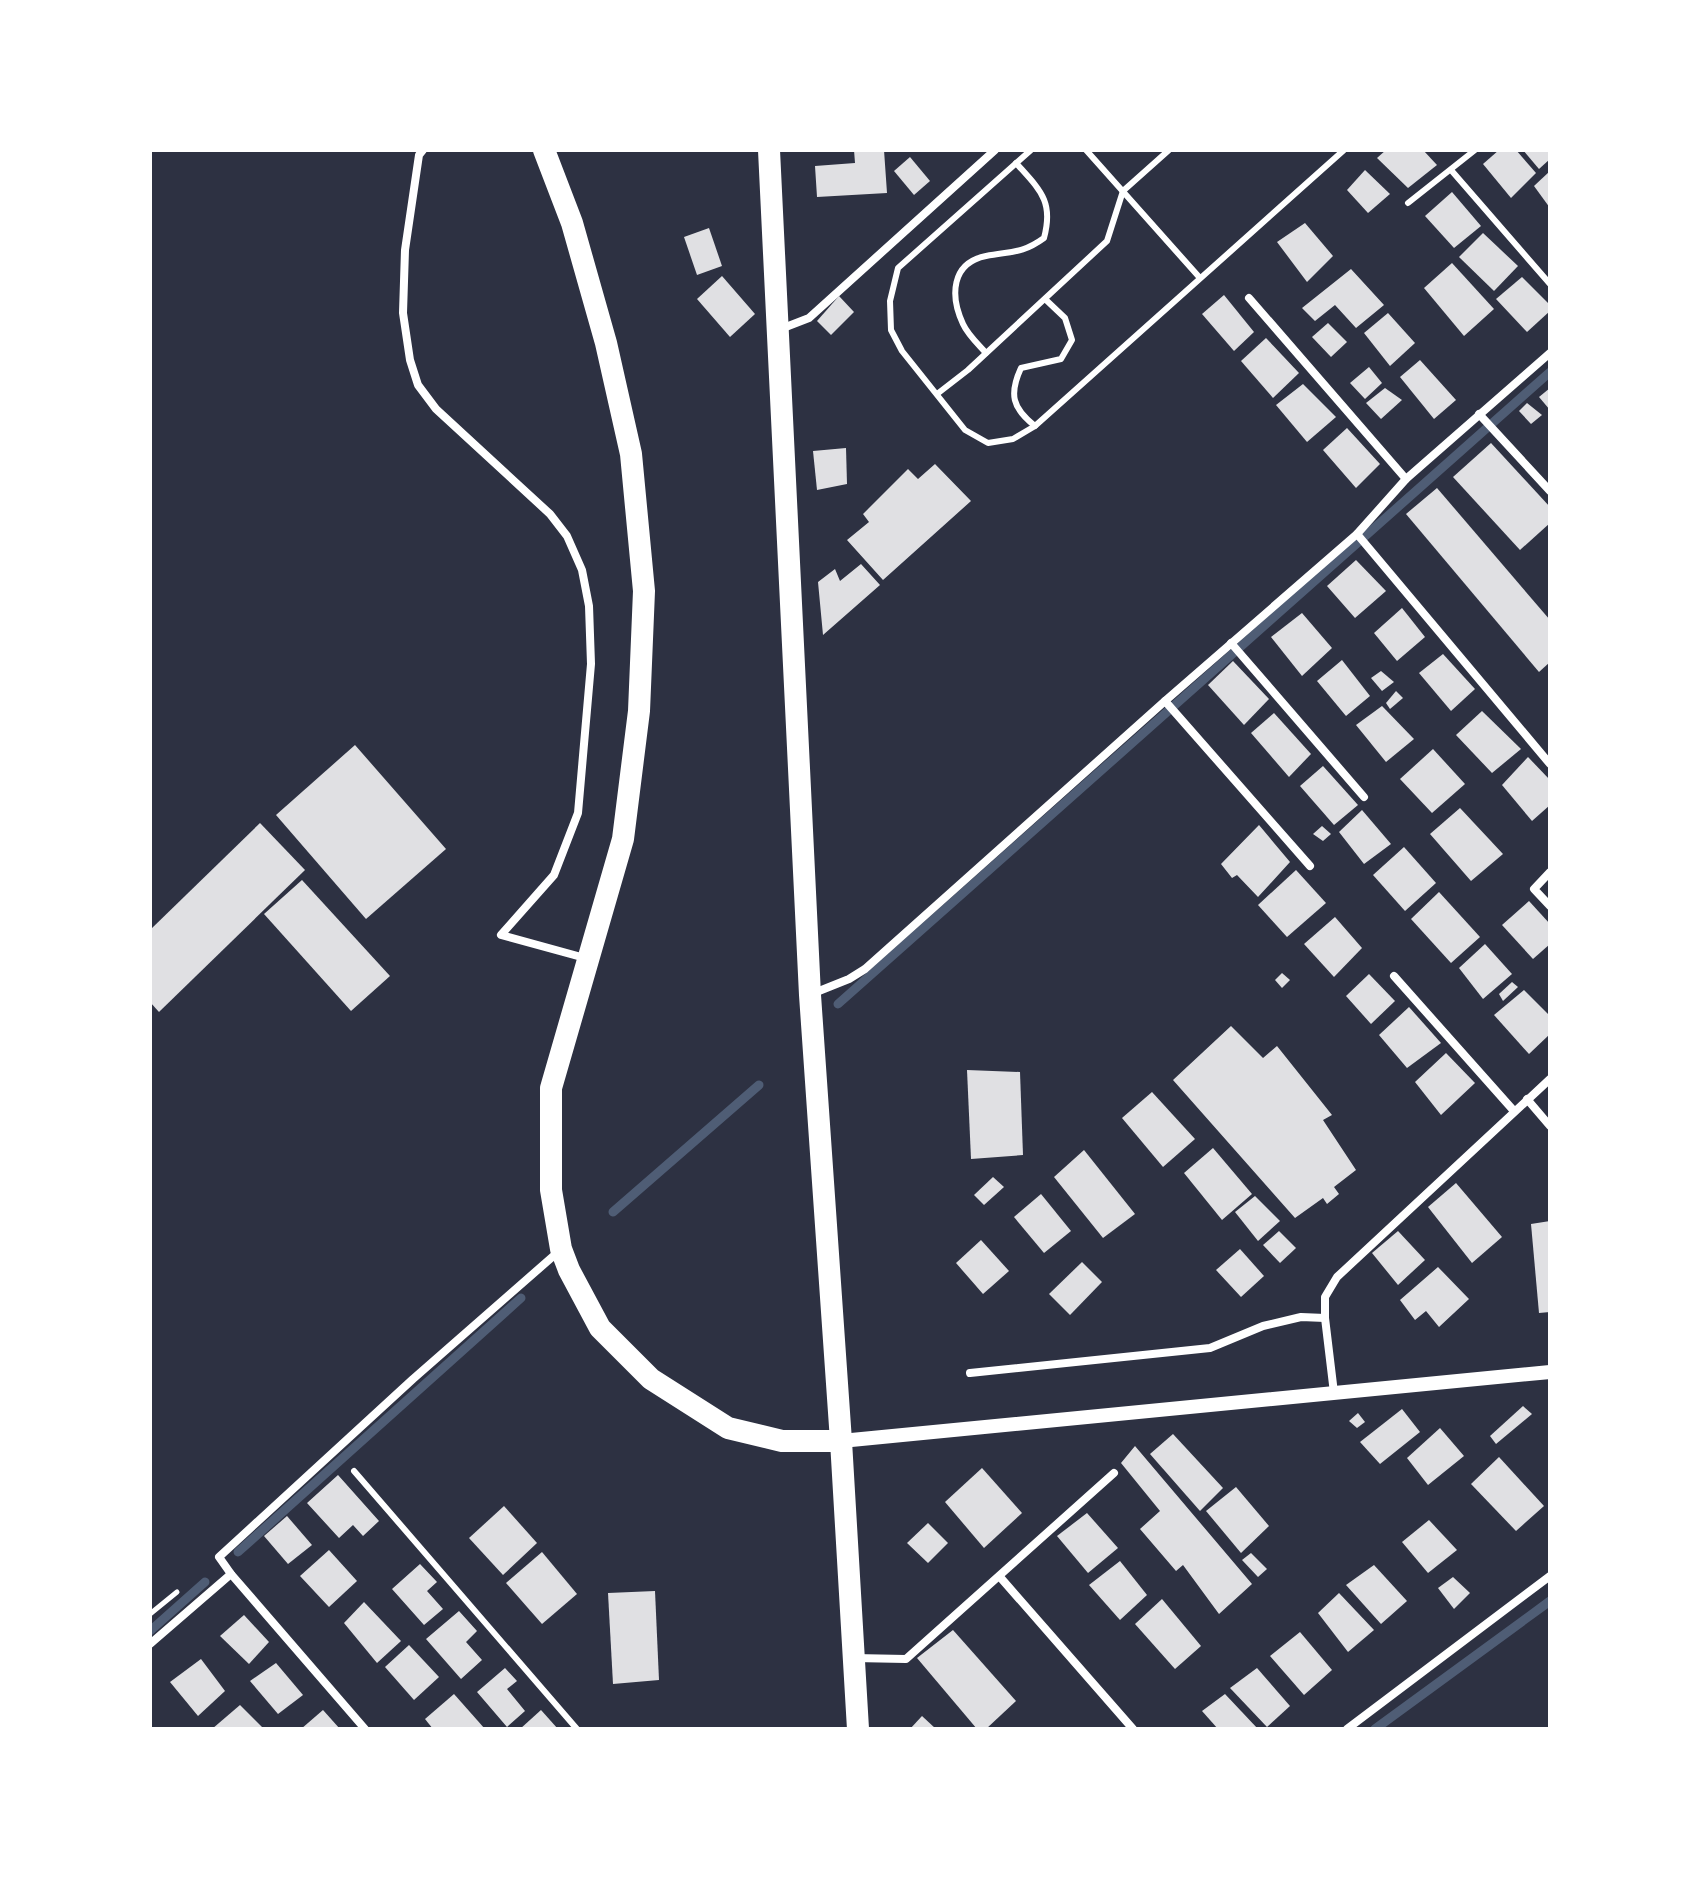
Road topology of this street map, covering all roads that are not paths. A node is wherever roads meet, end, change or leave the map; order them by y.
1 (544, 150) edge
2 (769, 150) edge
3 (995, 150) edge
4 (1031, 150) edge
5 (1086, 150) edge
6 (1169, 150) edge
7 (1344, 150) edge
8 (1475, 150) edge
9 (417, 152) edge
10 (1016, 163) junction
11 (1451, 170) junction
12 (1123, 191) junction
13 (1408, 203) dead end
14 (1200, 278) junction
15 (1550, 284) edge
16 (1249, 298) dead end
17 (1045, 299) junction
18 (778, 330) junction
19 (986, 353) junction
20 (1550, 353) edge
21 (937, 394) junction
22 (1482, 416) junction
23 (1035, 426) junction
24 (1406, 479) junction
25 (1550, 491) edge
26 (1357, 534) junction
27 (1231, 643) junction
28 (1165, 701) junction
29 (1550, 764) edge
30 (1364, 797) dead end
31 (1310, 866) dead end
32 (1550, 872) edge
33 (1550, 906) edge
34 (590, 959) junction
35 (1394, 976) dead end
36 (810, 995) junction
37 (1550, 1079) edge
38 (1527, 1099) junction
39 (1514, 1111) junction
40 (1550, 1126) edge
41 (561, 1249) junction
42 (1325, 1318) junction
43 (1550, 1372) edge
44 (970, 1373) dead end
45 (1334, 1393) junction
46 (841, 1441) junction
47 (354, 1471) dead end
48 (1114, 1473) dead end
49 (231, 1574) junction
50 (1550, 1576) edge
51 (1000, 1577) junction
52 (150, 1644) edge
53 (854, 1658) junction
54 (365, 1729) edge
55 (577, 1729) edge
56 (858, 1729) edge
57 (1133, 1729) edge
58 (1347, 1729) edge

1 - 34 highway
2 - 18 highway
3 - 18 street
4 - 10 lane
5 - 12 lane
6 - 12 lane
7 - 14 lane
8 - 11 lane
9 - 34 street
10 - 19 lane
10 - 21 lane
11 - 13 lane
11 - 15 lane
12 - 14 lane
12 - 17 lane
14 - 23 lane
16 - 24 street
17 - 19 lane
17 - 23 lane
18 - 36 highway
19 - 21 lane
20 - 22 street
21 - 23 lane
22 - 24 street
22 - 25 street
24 - 26 street
26 - 27 street
26 - 29 street
27 - 28 street
27 - 30 street
28 - 31 street
28 - 36 street
32 - 33 street
34 - 41 highway
35 - 39 street
36 - 46 highway
37 - 38 street
38 - 39 street
38 - 40 street
39 - 42 street
41 - 46 highway
41 - 49 street
42 - 44 street
42 - 45 street
43 - 45 street
45 - 46 street
46 - 53 highway
47 - 55 lane
48 - 51 street
49 - 52 street
49 - 54 street
50 - 58 street
51 - 53 street
51 - 57 street
53 - 56 highway

